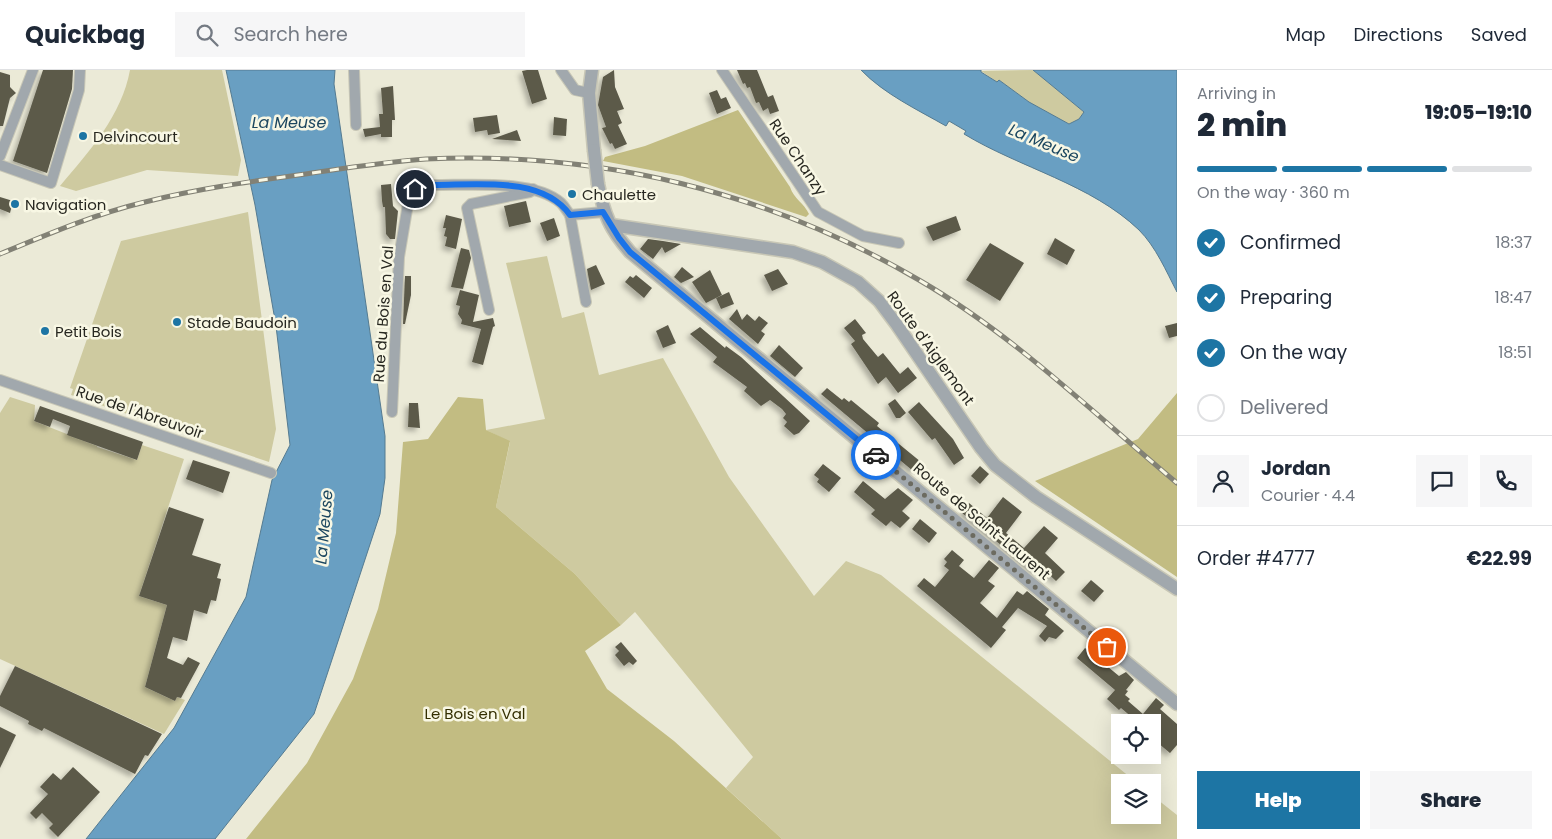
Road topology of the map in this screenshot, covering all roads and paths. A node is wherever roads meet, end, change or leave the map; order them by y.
1 (33, 70) edge
2 (80, 70) edge
3 (354, 70) edge
4 (561, 70) edge
5 (592, 70) edge
6 (722, 70) edge
7 (589, 93) junction
8 (356, 126) dead end
9 (0, 156) edge
10 (0, 165) edge
11 (533, 189) junction
12 (603, 212) junction
13 (570, 215) junction
14 (610, 225) junction
15 (899, 243) dead end
16 (586, 302) dead end
17 (489, 310) dead end
18 (0, 380) edge
19 (392, 412) dead end
20 (271, 473) dead end
21 (1177, 589) edge
22 (1177, 704) edge

1 - 9 street
2 - 10 street
3 - 8 street
4 - 7 street
5 - 7 street, Route de Saint-Laurent
6 - 15 street, Rue Chanzy
7 - 12 street, Route de Saint-Laurent, bridge
11 - 13 street, Rue du Bois en Val
11 - 17 street
11 - 19 street, Rue du Bois en Val
12 - 13 street
12 - 14 street, Route de Saint-Laurent
13 - 16 street
14 - 21 street, Route d'Aiglemont
14 - 22 street, Route de Saint-Laurent
18 - 20 street, Rue de l'Abreuvoir

